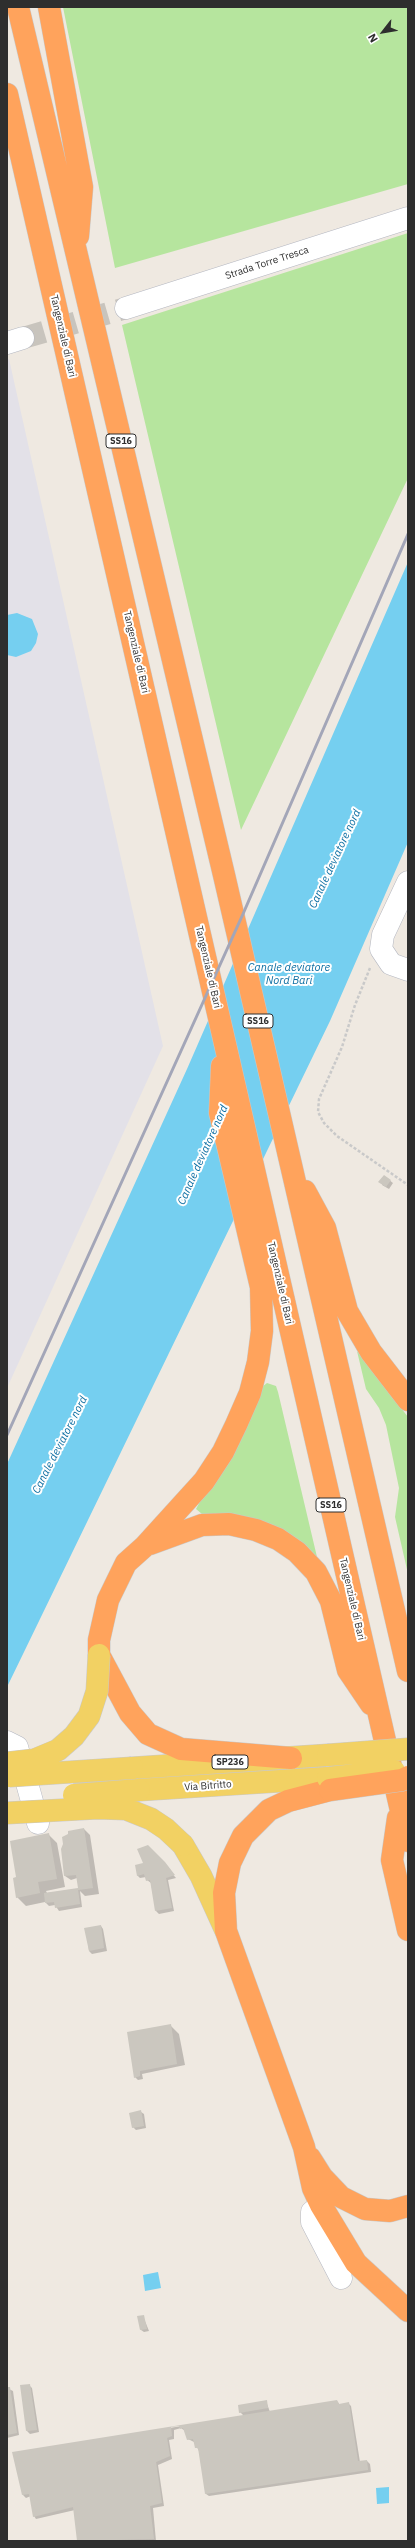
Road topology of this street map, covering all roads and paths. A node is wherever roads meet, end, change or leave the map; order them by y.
1 (18, 7) edge
2 (49, 7) edge
3 (7, 94) edge
4 (7, 128) edge
5 (25, 168) junction
6 (408, 218) edge
7 (77, 258) junction
8 (126, 308) tunnel mouth
9 (408, 882) edge
10 (381, 949) junction
11 (408, 970) edge
12 (292, 1166) junction
13 (408, 1186) edge
14 (253, 1207) junction
15 (408, 1400) edge
16 (145, 1546) junction
17 (99, 1655) junction
18 (408, 1671) edge
19 (378, 1714) junction
20 (7, 1742) edge
21 (408, 1749) edge
22 (291, 1758) junction
23 (7, 1763) edge
24 (408, 1770) edge
25 (7, 1776) edge
26 (408, 1777) edge
27 (329, 1784) junction
28 (7, 1800) edge
29 (400, 1807) junction
30 (7, 1813) edge
31 (38, 1823) dead end
32 (408, 1841) edge
33 (408, 1930) edge
34 (226, 1931) junction
35 (304, 2147) junction
36 (321, 2204) junction
37 (408, 2206) edge
38 (341, 2278) dead end
39 (408, 2311) edge

1 - 7 highway, SS16
2 - 7 highway
3 - 5 highway, Tangenziale di Bari
4 - 5 highway
5 - 14 highway, Tangenziale di Bari
6 - 8 street, Strada Torre Tresca
7 - 12 highway, SS16
9 - 10 street
10 - 11 street
10 - 13 path
12 - 15 highway
12 - 18 highway, SS16
14 - 16 highway
14 - 19 highway, Tangenziale di Bari / SS16
16 - 17 highway
16 - 19 highway
17 - 22 highway
17 - 23 main road, bridge
19 - 29 highway, Tangenziale di Bari / SS16
20 - 31 street, bridge
21 - 22 main road, SP236, bridge
22 - 25 main road, SP236, bridge
24 - 27 main road, Via Bitritto / SP236, bridge
26 - 27 highway, bridge
27 - 28 main road, Via Bitritto / SP236, bridge
27 - 34 highway
29 - 32 highway, Tangenziale di Bari / SS16
29 - 33 highway
30 - 34 main road, bridge
34 - 35 highway
35 - 36 highway
35 - 37 highway
36 - 38 street
36 - 39 highway

